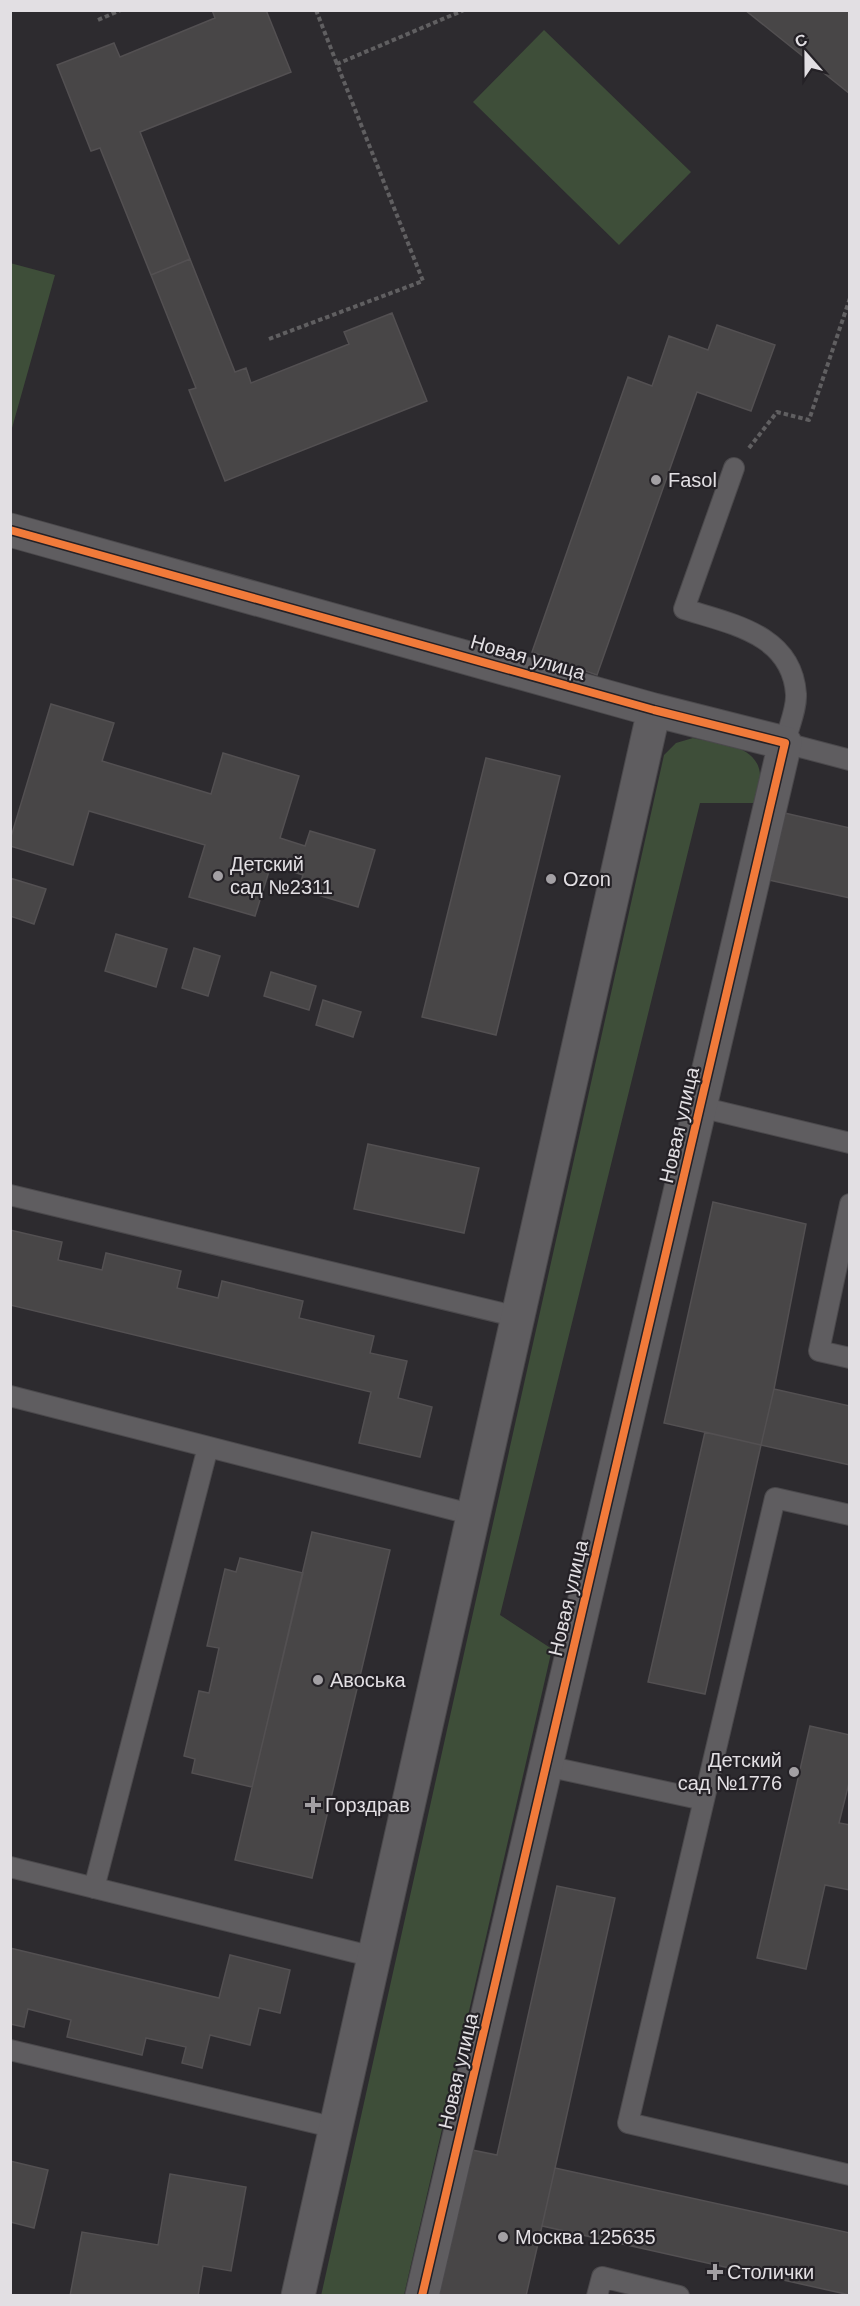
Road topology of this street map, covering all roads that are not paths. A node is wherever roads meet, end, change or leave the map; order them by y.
1 (734, 468) road end
2 (10, 530) edge
3 (654, 710) junction
4 (785, 743) junction
5 (849, 760) edge
6 (700, 1107) junction
7 (849, 1143) edge
8 (10, 1195) edge
9 (849, 1204) edge
10 (518, 1317) junction
11 (849, 1358) edge
12 (10, 1396) edge
13 (208, 1447) junction
14 (474, 1515) junction
15 (849, 1515) edge
16 (546, 1766) junction
17 (704, 1800) junction
18 (10, 1867) edge
19 (94, 1888) junction
20 (374, 1957) junction
21 (10, 2050) edge
22 (336, 2128) junction
23 (849, 2175) edge
24 (298, 2295) edge
25 (422, 2295) edge
26 (597, 2295) edge
27 (679, 2295) edge

1 - 4 lane
2 - 3 street, Новая улица
3 - 4 street, Новая улица
3 - 10 street
4 - 5 lane
4 - 6 street, Новая улица
6 - 7 lane
6 - 16 street, Новая улица
8 - 10 lane
9 - 11 lane
10 - 14 street
12 - 13 lane
13 - 14 lane
13 - 19 lane
14 - 20 street
15 - 17 lane
16 - 17 lane
16 - 25 street, Новая улица
17 - 23 lane
18 - 19 lane
19 - 20 lane
20 - 22 street
21 - 22 lane
22 - 24 street
26 - 27 lane

